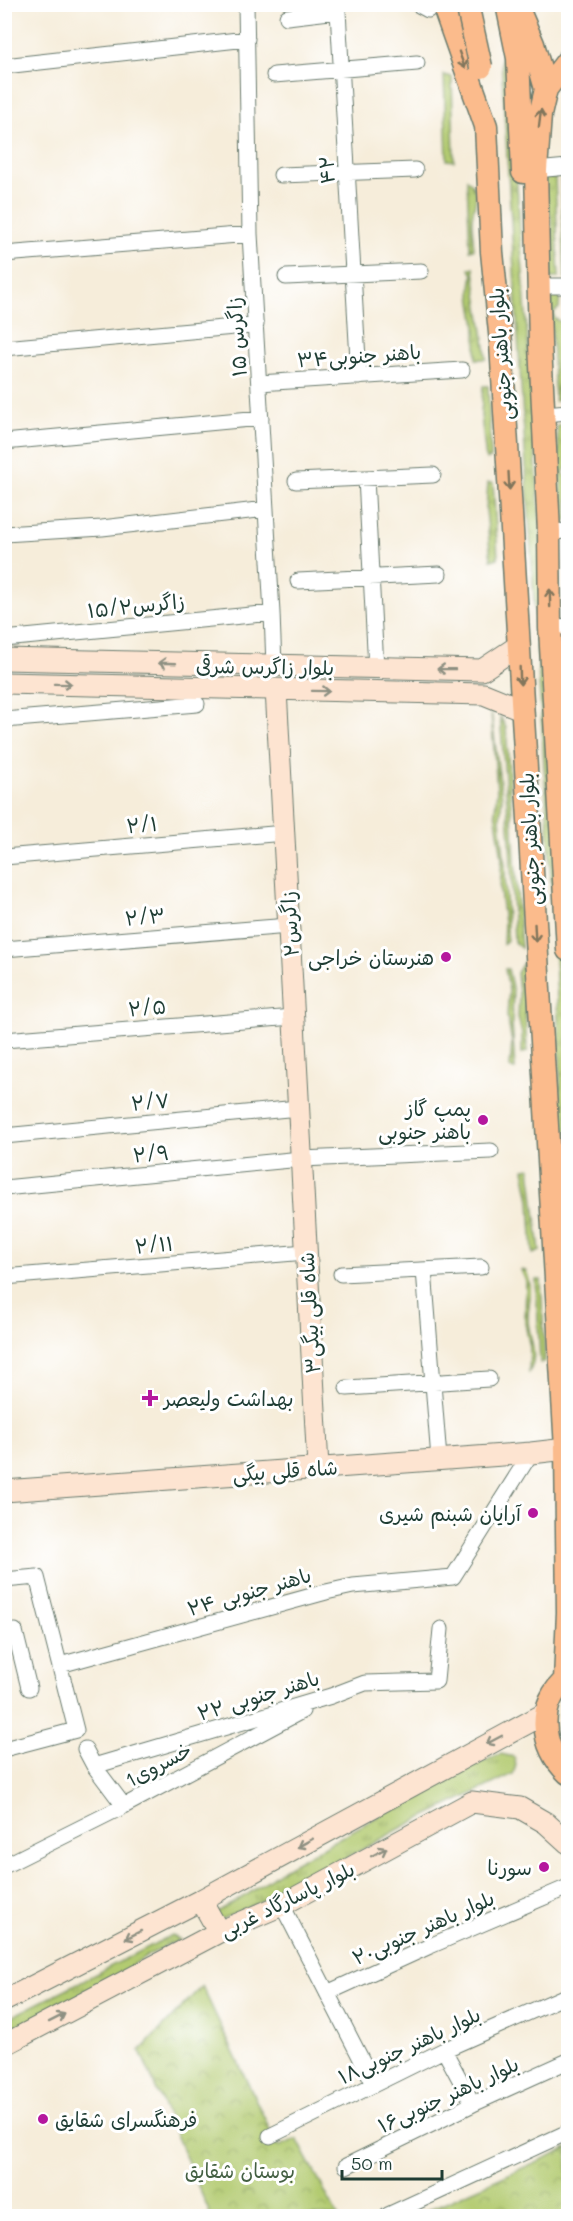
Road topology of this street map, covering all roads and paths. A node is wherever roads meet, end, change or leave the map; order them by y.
1 (246, 4) edge
2 (467, 4) edge
3 (477, 4) edge
4 (507, 4) edge
5 (514, 4) edge
6 (430, 6) edge
7 (341, 8) edge
8 (287, 17) dead end
9 (453, 35) junction
10 (247, 39) junction
11 (568, 60) edge
12 (417, 63) dead end
13 (4, 66) edge
14 (342, 69) junction
15 (274, 75) dead end
16 (546, 88) junction
17 (568, 167) edge
18 (415, 170) dead end
19 (536, 170) junction
20 (348, 172) junction
21 (281, 176) dead end
22 (250, 234) junction
23 (4, 254) edge
24 (421, 270) dead end
25 (354, 274) junction
26 (286, 278) dead end
27 (538, 286) junction
28 (568, 286) edge
29 (256, 325) junction
30 (4, 348) edge
31 (462, 370) dead end
32 (359, 377) junction
33 (260, 383) junction
34 (568, 412) edge
35 (544, 414) junction
36 (261, 418) junction
37 (4, 442) edge
38 (545, 449) junction
39 (507, 452) junction
40 (433, 475) dead end
41 (366, 478) junction
42 (296, 481) dead end
43 (266, 509) junction
44 (559, 532) edge
45 (4, 534) edge
46 (439, 574) dead end
47 (371, 578) junction
48 (298, 581) dead end
49 (272, 613) junction
50 (559, 627) edge
51 (4, 639) edge
52 (518, 646) junction
53 (4, 659) edge
54 (560, 659) edge
55 (114, 662) junction
56 (274, 666) junction
57 (376, 668) junction
58 (482, 670) junction
59 (4, 683) edge
60 (113, 685) junction
61 (276, 689) junction
62 (484, 694) junction
63 (561, 699) edge
64 (197, 704) dead end
65 (521, 709) junction
66 (4, 720) edge
67 (564, 785) edge
68 (284, 833) junction
69 (4, 857) edge
70 (567, 893) edge
71 (289, 926) junction
72 (4, 949) edge
73 (568, 950) edge
74 (294, 1017) junction
75 (4, 1040) edge
76 (298, 1108) junction
77 (4, 1136) edge
78 (491, 1151) dead end
79 (301, 1159) junction
80 (4, 1188) edge
81 (306, 1252) junction
82 (481, 1267) dead end
83 (424, 1270) junction
84 (341, 1274) dead end
85 (4, 1277) edge
86 (489, 1379) dead end
87 (433, 1382) junction
88 (347, 1389) dead end
89 (566, 1449) junction
90 (531, 1453) junction
91 (439, 1459) junction
92 (318, 1467) junction
93 (4, 1491) edge
94 (4, 1580) edge
95 (568, 1612) edge
96 (441, 1629) dead end
97 (4, 1633) edge
98 (60, 1665) junction
99 (567, 1679) edge
100 (29, 1688) dead end
101 (331, 1696) junction
102 (546, 1713) junction
103 (4, 1749) edge
104 (86, 1749) dead end
105 (93, 1766) junction
106 (568, 1773) edge
107 (124, 1806) junction
108 (568, 1844) edge
109 (4, 1866) edge
110 (568, 1887) edge
111 (201, 1900) junction
112 (282, 1905) junction
113 (219, 1932) junction
114 (327, 1993) junction
115 (10, 1994) edge
116 (568, 1995) edge
117 (30, 2032) junction
118 (4, 2045) edge
119 (444, 2050) junction
120 (4, 2056) edge
121 (568, 2061) edge
122 (374, 2084) junction
123 (473, 2104) junction
124 (568, 2132) edge
125 (270, 2136) dead end
126 (346, 2166) dead end
127 (388, 2214) dead end

1 - 10 street, زاگرس ۱۵
2 - 39 main road, bridge
3 - 9 main road
4 - 38 main road
5 - 16 main road
6 - 9 main road, بلوار باهنر جنوبی
7 - 8 street, ۴۲
7 - 14 street, ۴۲
9 -> 39 main road, بلوار باهنر جنوبی
10 - 13 street
10 - 22 street, زاگرس ۱۵
11 - 16 main road, بلوار باهنر جنوبی
12 - 14 street
14 - 15 street
14 - 20 street, ۴۲
19 -> 16 main road, بلوار باهنر جنوبی
17 - 19 street
18 - 20 street
19 - 27 main road, بلوار باهنر جنوبی
20 - 21 street
20 - 25 street, ۴۲
22 - 23 street
22 - 29 street, زاگرس ۱۵
24 - 25 street
25 - 26 street
25 - 32 street, ۴۲
27 - 28 street
27 - 35 main road, بلوار باهنر جنوبی
29 - 30 street
29 - 33 street, زاگرس ۱۵
31 - 32 street, باهنر جنوبی۳۴
32 - 33 street, باهنر جنوبی۳۴
33 - 36 street, زاگرس ۱۵
34 - 35 street
35 - 38 main road, بلوار باهنر جنوبی
36 - 37 street
36 - 43 street, زاگرس ۱۵
38 - 44 main road, بلوار باهنر جنوبی
39 -> 52 main road, بلوار باهنر جنوبی
40 - 41 street
41 - 42 street
41 - 47 street
43 - 45 street
43 - 49 street, زاگرس ۱۵
50 -> 44 main road, بلوار باهنر جنوبی
46 - 47 street
47 - 48 street
47 - 57 street
49 - 51 street, زاگرس۱۵/۲
49 - 56 street, زاگرس ۱۵
50 - 54 main road, بلوار باهنر جنوبی
52 - 58 main road
52 -> 65 main road, بلوار باهنر جنوبی
53 - 55 main road, بلوار زاگرس شرقی
54 - 63 main road, بلوار باهنر جنوبی
56 -> 55 main road, بلوار زاگرس شرقی
55 - 60 main road
56 - 57 main road, بلوار زاگرس شرقی
58 -> 57 main road, بلوار زاگرس شرقی
58 - 62 main road
59 -> 60 main road, بلوار زاگرس شرقی
60 - 61 main road, بلوار زاگرس شرقی
61 -> 62 main road, بلوار زاگرس شرقی
61 - 68 main road, زاگرس۲
62 - 65 main road, بلوار زاگرس شرقی
63 - 67 main road, بلوار باهنر جنوبی
64 - 66 street
65 -> 89 main road, بلوار باهنر جنوبی
67 - 70 main road, بلوار باهنر جنوبی
68 - 69 street, ۲/۱
68 - 71 main road, زاگرس۲
70 - 73 main road, بلوار باهنر جنوبی
71 - 72 street, ۲/۳
71 - 74 main road, زاگرس۲
74 - 75 street, ۲/۵
74 - 76 main road, زاگرس۲
76 - 77 street, ۲/۷
76 - 79 main road, زاگرس۲
78 - 79 street, ۲/۹
79 - 80 street, ۲/۹
79 - 81 main road, شاه قلی بیگی۳
81 - 85 street, ۲/۱۱
81 - 92 main road, شاه قلی بیگی۳
82 - 83 street
83 - 84 street
83 - 87 street
86 - 87 street
87 - 88 street
87 - 91 street
89 - 90 main road, شاه قلی بیگی
89 - 95 main road, بلوار باهنر جنوبی
90 - 91 main road, شاه قلی بیگی
90 - 98 street, ۲۴ باهنر جنوبی
91 - 92 main road, شاه قلی بیگی
92 - 93 main road, شاه قلی بیگی
94 - 98 street
95 - 99 main road, بلوار باهنر جنوبی
96 - 101 street, ۲۲ باهنر جنوبی
97 - 100 street
98 - 103 street
99 - 102 main road
101 - 105 street, ۲۲ باهنر جنوبی
101 - 107 street, خسروى1
102 - 106 main road
102 -> 111 main road, بلوار پاسارگاد غربی
104 - 105 street
105 - 107 street
107 - 109 street, خسروى1
112 -> 108 main road, بلوار پاسارگاد غربی
110 - 114 street, بلوار باهنر جنوبی۲۰
111 - 113 main road
111 -> 115 main road, بلوار پاسارگاد غربی
112 - 113 main road, بلوار پاسارگاد غربی
112 - 114 street
117 -> 113 main road, بلوار پاسارگاد غربی
114 - 122 street
116 - 119 street, ۱۸بلوار باهنر جنوبی
117 - 118 main road, بلوار پاسارگاد غربی
117 - 120 main road
119 - 122 street, ۱۸بلوار باهنر جنوبی
119 - 123 street
121 - 123 street, بلوار باهنر جنوبی۱۶
122 - 125 street, ۱۸بلوار باهنر جنوبی
123 - 126 street, بلوار باهنر جنوبی۱۶
124 - 127 street

